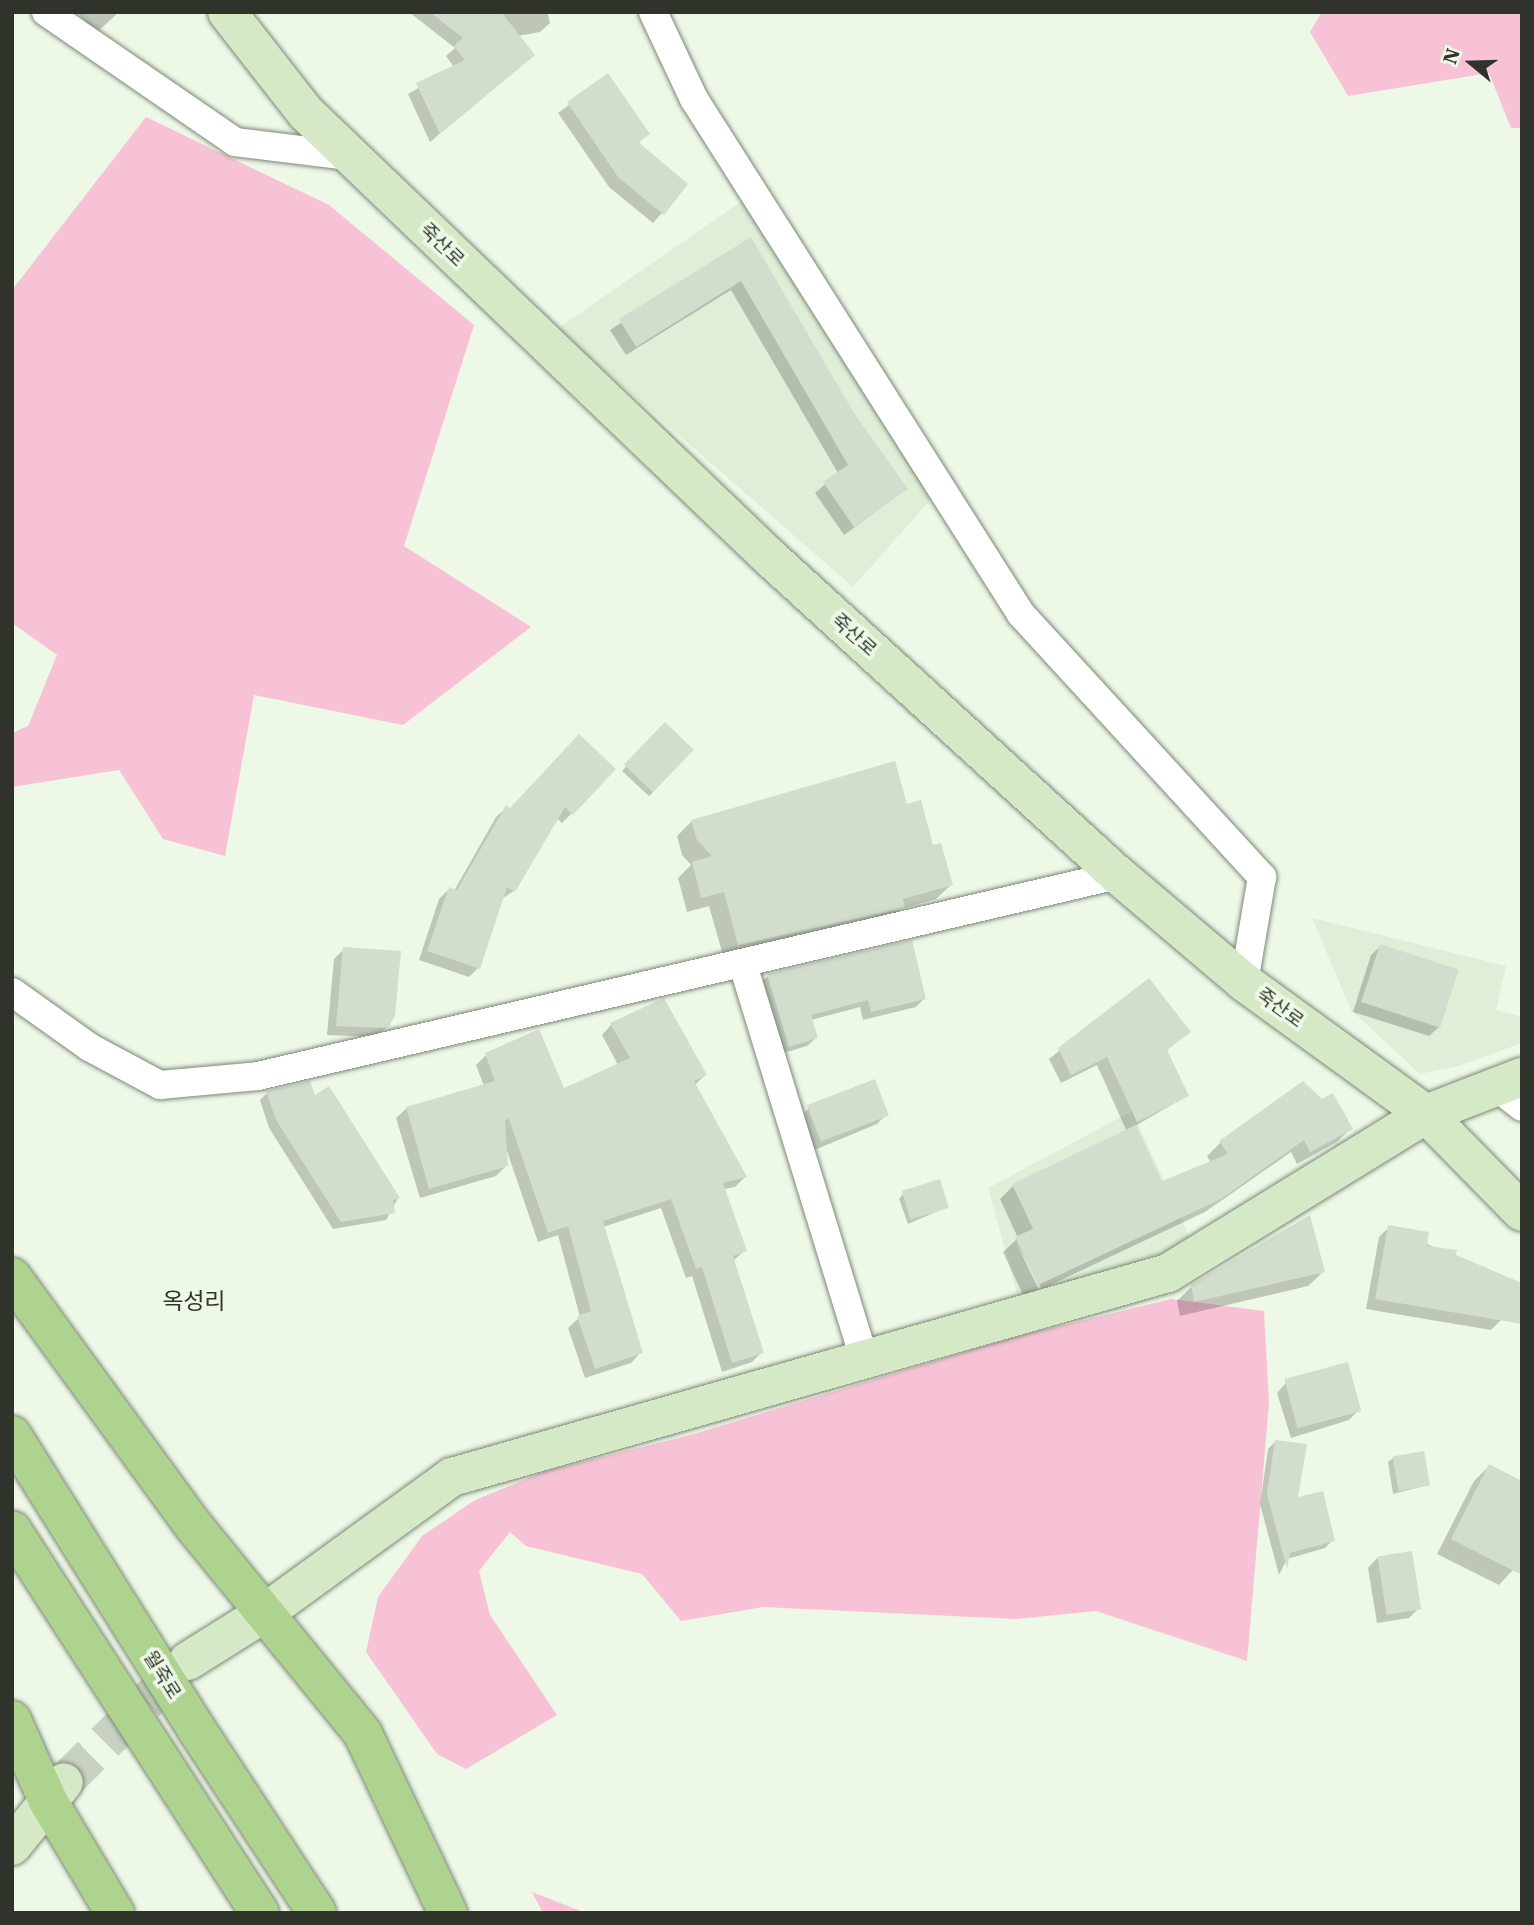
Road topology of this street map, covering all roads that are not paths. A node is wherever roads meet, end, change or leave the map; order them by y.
1 (46, 12) edge
2 (227, 12) edge
3 (653, 12) edge
4 (349, 156) junction
5 (1118, 875) junction
6 (743, 965) junction
7 (1244, 982) junction
8 (12, 992) edge
9 (1514, 1091) edge
10 (1426, 1115) junction
11 (1522, 1212) edge
12 (12, 1277) edge
13 (864, 1359) junction
14 (12, 1435) edge
15 (12, 1530) edge
16 (266, 1612) junction
17 (188, 1661) tunnel mouth
18 (12, 1720) edge
19 (56, 1792) junction
20 (12, 1846) edge
21 (115, 1913) edge
22 (260, 1913) edge
23 (317, 1913) edge
24 (448, 1913) edge

1 - 4 street
2 - 4 street, 죽산로
3 - 7 street
4 - 5 street, 죽산로
5 - 6 street
5 - 7 street, 죽산로
6 - 8 street
6 - 13 street
7 - 10 street, 죽산로
9 - 10 street
10 - 11 street, 죽산로
10 - 13 street
12 - 16 main road
13 - 16 street
14 - 23 main road, 월죽로
15 - 22 main road
16 - 17 street
16 - 24 main road
18 - 19 main road
19 - 20 street
19 - 21 main road

